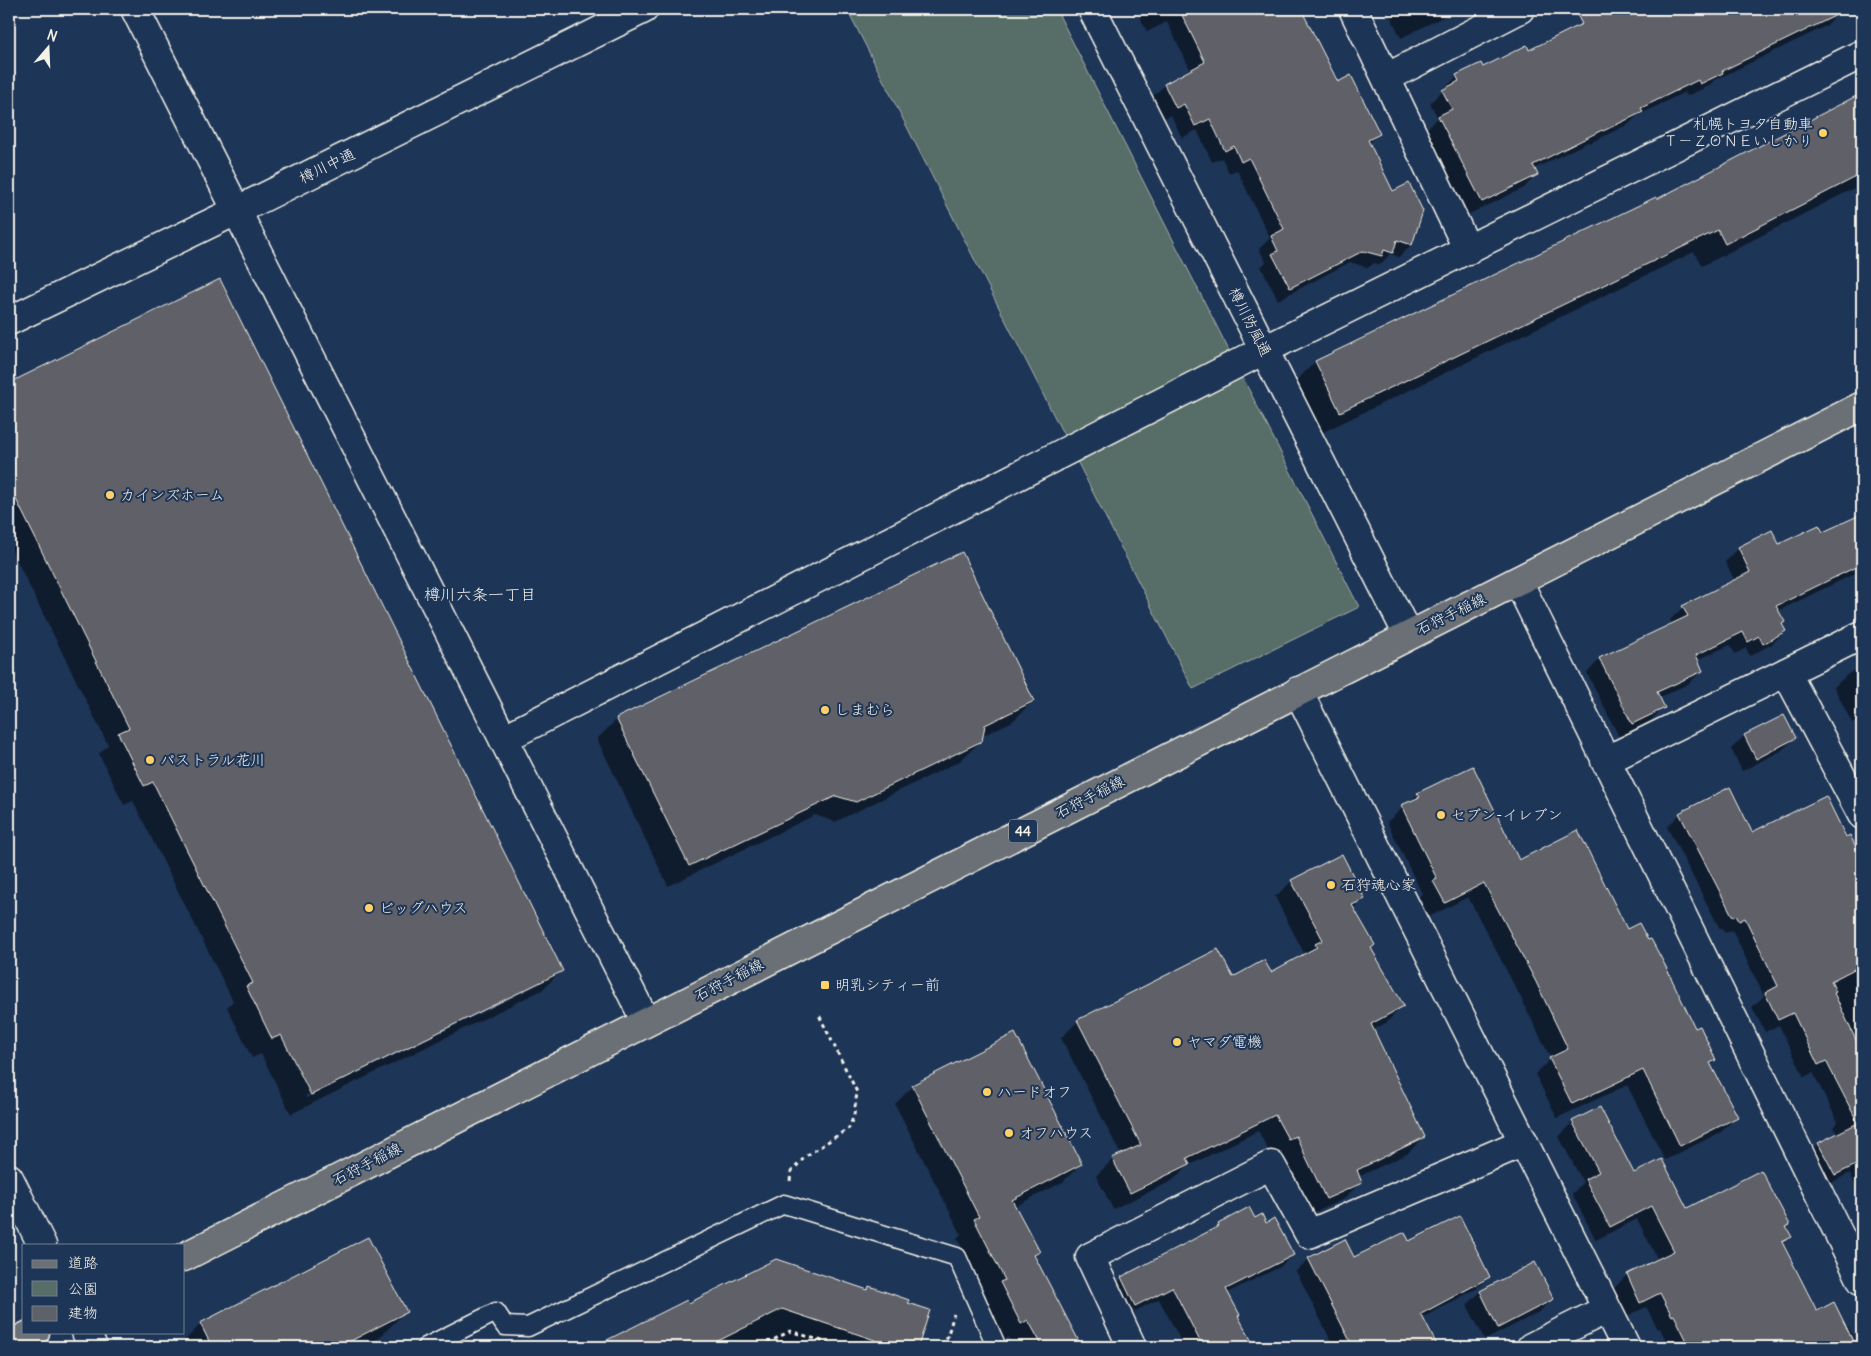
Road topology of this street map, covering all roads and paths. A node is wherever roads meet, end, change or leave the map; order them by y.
1 (135, 9) edge
2 (644, 9) edge
3 (1092, 9) edge
4 (1353, 9) edge
5 (1520, 9) edge
6 (1862, 54) edge
7 (1386, 78) junction
8 (238, 210) junction
9 (1468, 250) junction
10 (9, 321) edge
11 (1264, 350) junction
12 (1862, 406) edge
13 (1518, 581) junction
14 (1862, 635) edge
15 (1408, 636) junction
16 (1786, 672) junction
17 (1298, 691) junction
18 (503, 739) junction
19 (1605, 761) junction
20 (1862, 815) edge
21 (818, 1013) dead end
22 (646, 1022) junction
23 (1524, 1142) junction
24 (9, 1178) edge
25 (788, 1190) dead end
26 (1853, 1237) edge
27 (42, 1244) edge
28 (185, 1256) edge
29 (1862, 1281) edge
30 (955, 1305) dead end
31 (1607, 1309) junction
32 (31, 1334) edge
33 (87, 1334) edge
34 (9, 1345) edge
35 (93, 1347) edge
36 (426, 1347) edge
37 (760, 1347) edge
38 (840, 1347) edge
39 (946, 1347) edge
40 (995, 1347) edge
41 (1132, 1347) edge
42 (1531, 1347) edge
43 (1626, 1347) edge

1 - 8 street
2 - 8 street, 樽川中通
3 - 11 street, 樽川防風通
4 - 7 street
5 - 7 street
6 - 9 street
7 - 9 street
8 - 10 street, 樽川中通
8 - 18 street
9 - 11 street
11 - 15 street, 樽川防風通
11 - 18 street
12 - 13 main road, 石狩手稲線 / 44
13 - 15 main road, 石狩手稲線 / 44
13 - 19 street
14 - 16 street
15 - 17 main road, 石狩手稲線 / 44
16 - 19 street
16 - 20 street
17 - 22 main road, 石狩手稲線 / 44
17 - 23 street
18 - 22 street
19 - 26 street
21 - 25 path
22 - 28 main road, 石狩手稲線 / 44
23 - 31 street
23 - 41 street
24 - 27 street
26 - 29 street
30 - 39 path
31 - 42 street
31 - 43 street
32 - 34 main road
33 - 35 street
36 - 40 lane
37 - 38 path

